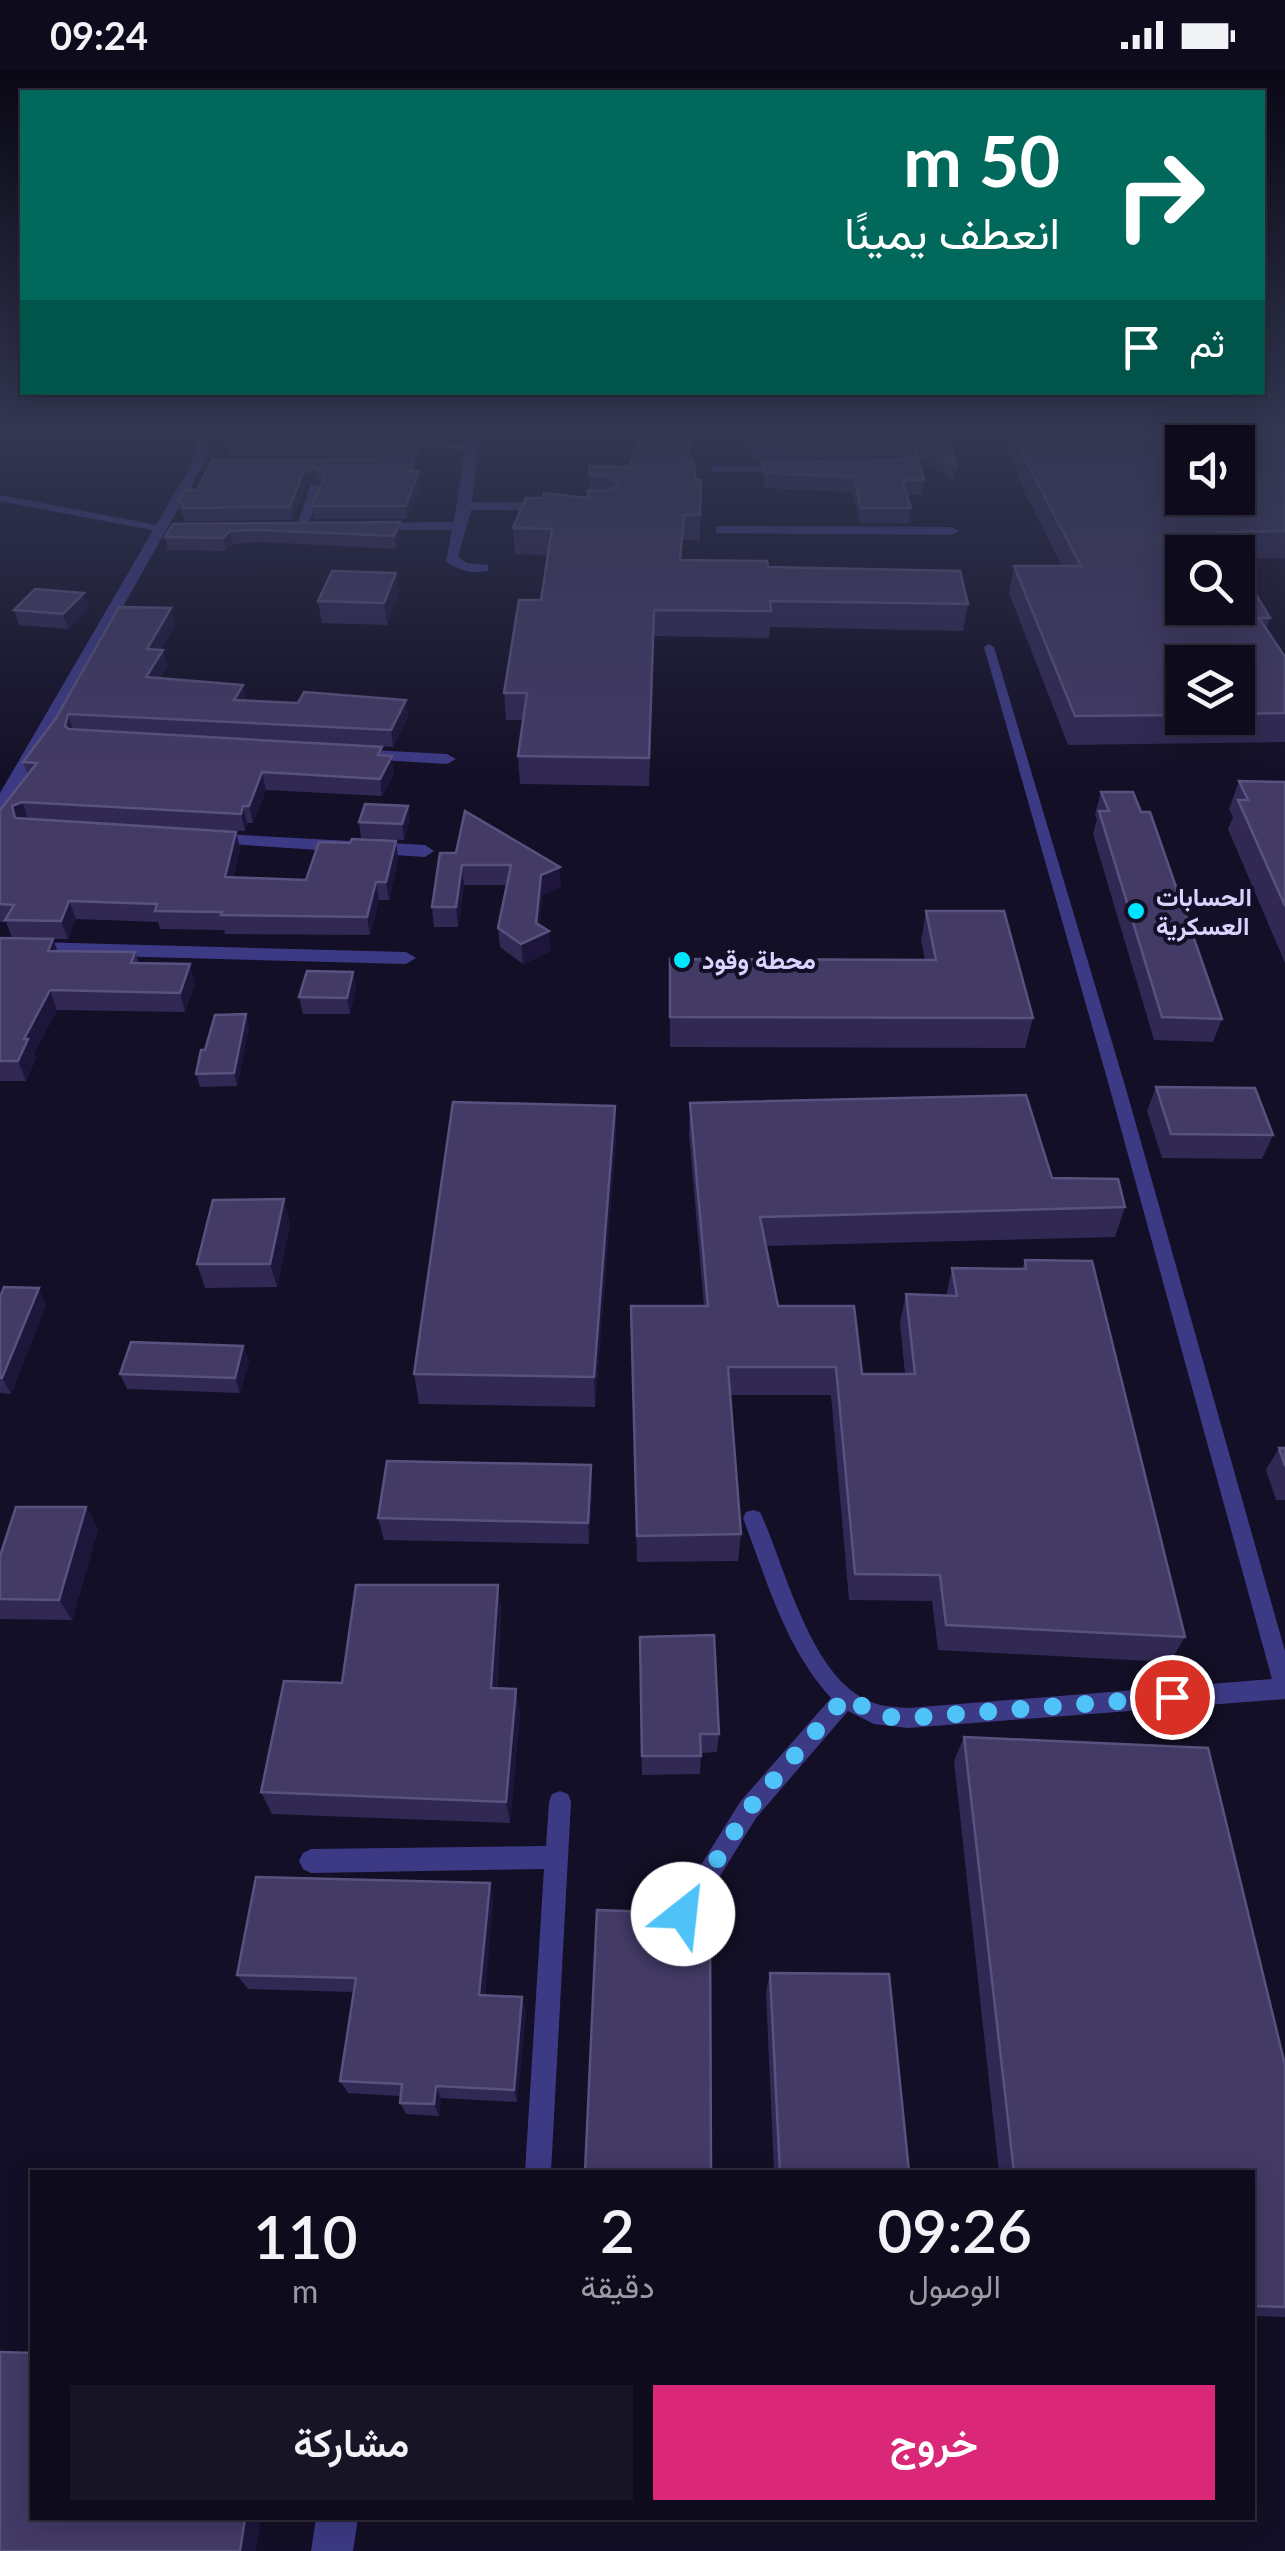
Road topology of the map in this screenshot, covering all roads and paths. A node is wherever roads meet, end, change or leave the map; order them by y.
1 (154, 543) edge
2 (455, 543) edge
3 (483, 568) dead end
4 (989, 647) dead end
5 (331, 752) edge
6 (447, 759) dead end
7 (0, 806) edge
8 (187, 837) edge
9 (424, 851) dead end
10 (0, 947) edge
11 (406, 958) dead end
12 (753, 1518) dead end
13 (1285, 1688) edge
14 (846, 1696) junction
15 (560, 1802) dead end
16 (557, 1857) junction
17 (311, 1862) dead end
18 (683, 1914) edge
19 (538, 2170) edge
20 (336, 2520) edge
21 (332, 2551) edge

1 - 7 street
2 - 3 street
4 - 13 lane
5 - 6 street
8 - 9 street
10 - 11 street
12 - 14 lane
13 - 14 lane
14 - 18 lane
15 - 16 lane
16 - 17 lane
16 - 19 lane
20 - 21 street

